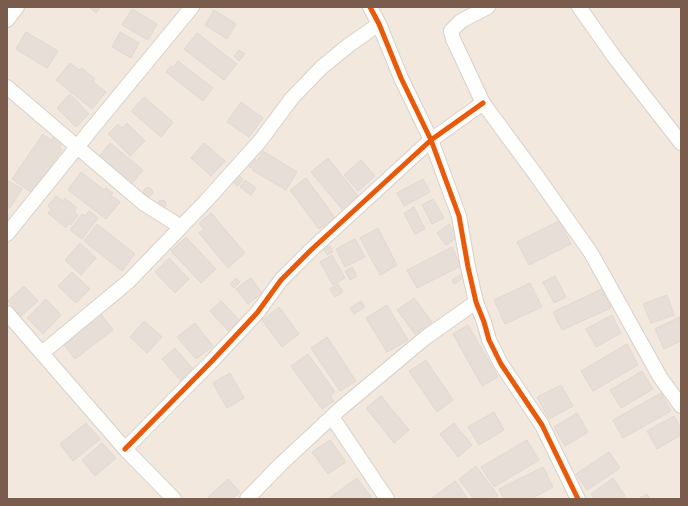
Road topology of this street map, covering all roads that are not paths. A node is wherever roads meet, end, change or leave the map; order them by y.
1 (17, 7) edge
2 (192, 7) edge
3 (370, 7) edge
4 (488, 7) edge
5 (579, 7) edge
6 (7, 20) edge
7 (379, 24) junction
8 (7, 87) edge
9 (483, 103) junction
10 (431, 140) junction
11 (681, 143) edge
12 (78, 146) junction
13 (181, 227) junction
14 (7, 234) edge
15 (476, 302) junction
16 (7, 313) edge
17 (42, 353) junction
18 (681, 406) edge
19 (332, 417) junction
20 (125, 449) junction
21 (174, 499) edge
22 (247, 499) edge
23 (387, 499) edge
24 (578, 499) edge

1 - 6 street
2 - 12 street
3 - 7 street
4 - 9 street
5 - 11 street
7 - 10 street
7 - 13 street
8 - 12 street
9 - 10 street
9 - 18 street
10 - 15 street
10 - 20 street
12 - 13 street
12 - 14 street
13 - 17 street
15 - 19 street
15 - 24 street
16 - 17 street
17 - 20 street
19 - 22 street
19 - 23 street
20 - 21 street

